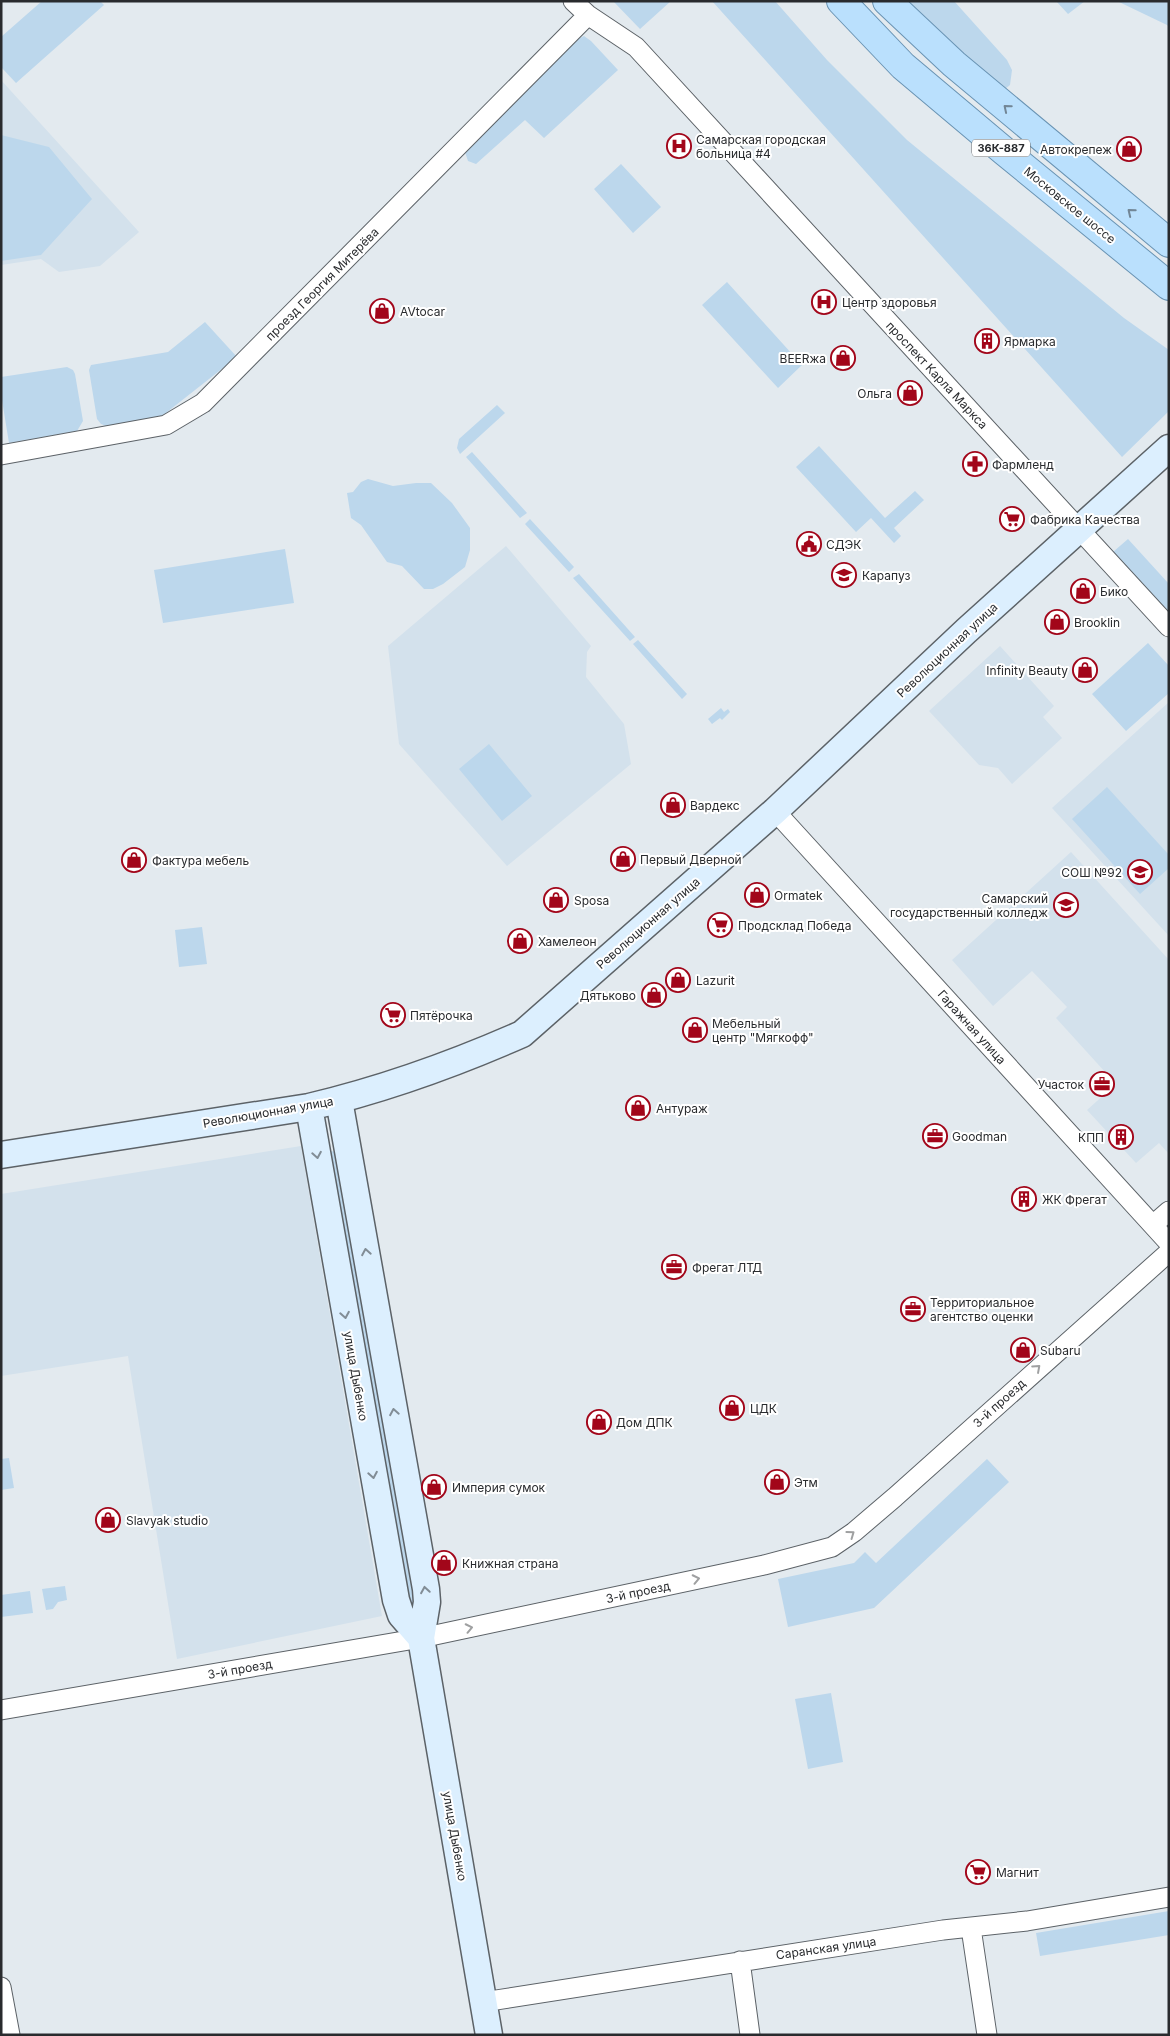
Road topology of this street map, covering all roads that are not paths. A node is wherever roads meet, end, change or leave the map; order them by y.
1 (574, 1) edge
2 (841, 1) edge
3 (862, 1) edge
4 (887, 1) edge
5 (588, 15) junction
6 (1169, 243) edge
7 (1169, 266) edge
8 (1169, 286) edge
9 (1169, 448) edge
10 (1, 455) edge
11 (1080, 529) junction
12 (1169, 627) edge
13 (775, 811) junction
14 (339, 1100) junction
15 (308, 1107) junction
16 (1, 1156) edge
17 (1169, 1211) edge
18 (1153, 1225) junction
19 (1169, 1243) edge
20 (1169, 1252) edge
21 (421, 1638) junction
22 (1, 1710) edge
23 (1169, 1897) edge
24 (971, 1928) junction
25 (740, 1961) junction
26 (1, 1987) edge
27 (483, 2002) junction
28 (10, 2035) edge
29 (489, 2035) edge
30 (750, 2035) edge
31 (987, 2035) edge

1 - 5 street, проспект Карла Маркса
2 - 8 main road, Московское шоссе / 36К-887
3 - 7 main road, Московское шоссе / 36К-887
6 -> 4 main road, 36К-887
5 - 10 street, проезд Георгия Митерёва
5 - 11 street, проспект Карла Маркса
9 - 11 main road, Революционная улица
11 - 12 street, проспект Карла Маркса
11 - 13 main road, Революционная улица
13 - 14 main road, Революционная улица
13 - 18 street, Гаражная улица
14 - 15 main road, Революционная улица
21 -> 14 main road, улица Дыбенко
15 - 16 main road, Революционная улица
15 -> 21 main road, улица Дыбенко
17 - 18 street
18 - 19 street, Гаражная улица
21 -> 20 street, 3-й проезд
21 - 22 street, 3-й проезд
21 - 27 main road, улица Дыбенко
23 - 24 street, Саранская улица
24 - 25 street, Саранская улица
24 - 31 street
25 - 27 street, Саранская улица
25 - 30 street
26 - 28 street
27 - 29 main road, улица Дыбенко

